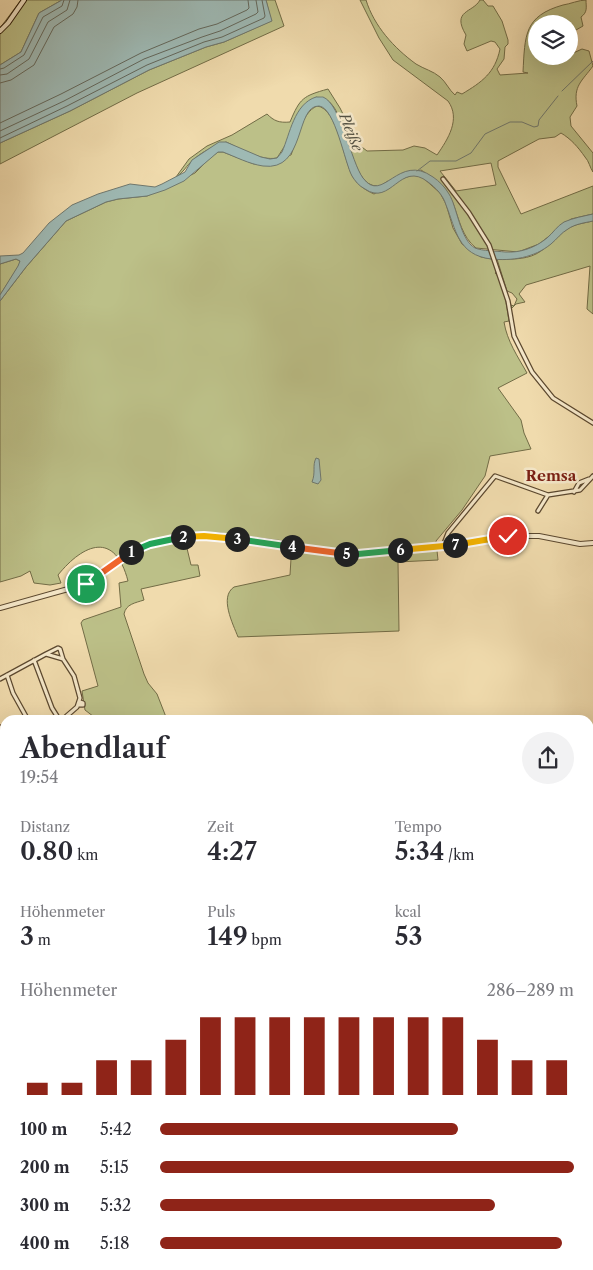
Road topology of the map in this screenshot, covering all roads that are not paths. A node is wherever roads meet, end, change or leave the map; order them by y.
1 (24, 0) edge
2 (0, 31) edge
3 (443, 179) dead end
4 (593, 423) edge
5 (592, 477) edge
6 (548, 495) junction
7 (538, 511) dead end
8 (593, 543) edge
9 (443, 546) junction
10 (0, 608) edge
11 (46, 654) junction
12 (62, 659) junction
13 (34, 660) junction
14 (7, 675) junction
15 (0, 679) edge
16 (25, 715) edge
17 (56, 715) edge
18 (67, 715) edge

1 - 2 street
3 - 4 street
5 - 6 street
6 - 7 street
6 - 9 street
8 - 9 street
9 - 10 street
11 - 12 street
11 - 12 street
11 - 13 street
12 - 18 street
13 - 14 street
13 - 17 street
14 - 15 street
14 - 16 street

